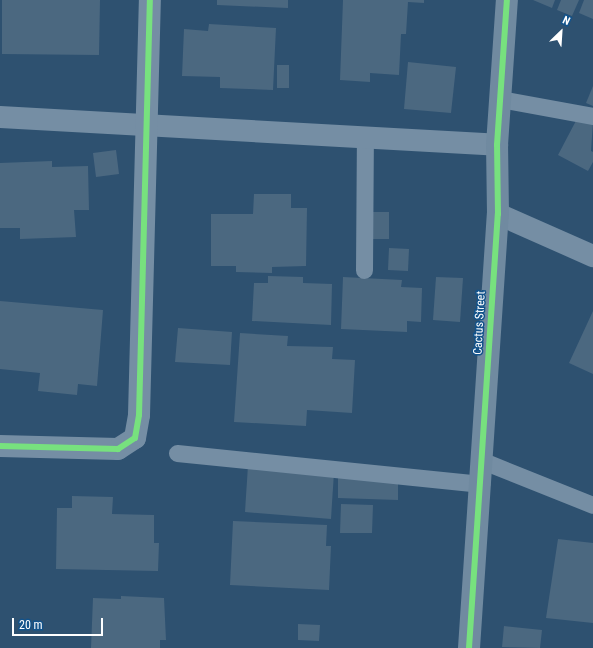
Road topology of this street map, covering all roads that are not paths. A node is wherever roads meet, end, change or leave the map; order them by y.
1 (150, 0) edge
2 (507, 0) edge
3 (500, 99) junction
4 (593, 116) edge
5 (0, 117) edge
6 (149, 126) junction
7 (365, 138) junction
8 (497, 145) junction
9 (498, 214) junction
10 (593, 256) edge
11 (364, 270) dead end
12 (0, 446) edge
13 (177, 453) dead end
14 (483, 461) junction
15 (481, 484) junction
16 (593, 505) edge
17 (469, 648) edge

1 - 6 street
2 - 3 street, Cactus Street
3 - 4 lane
3 - 8 street, Cactus Street
5 - 6 street
6 - 7 street
6 - 12 street
7 - 8 street
7 - 11 lane
8 - 9 street, Cactus Street
9 - 10 street
9 - 14 street, Cactus Street
13 - 15 lane
14 - 15 street, Cactus Street
14 - 16 lane
15 - 17 street, Cactus Street

